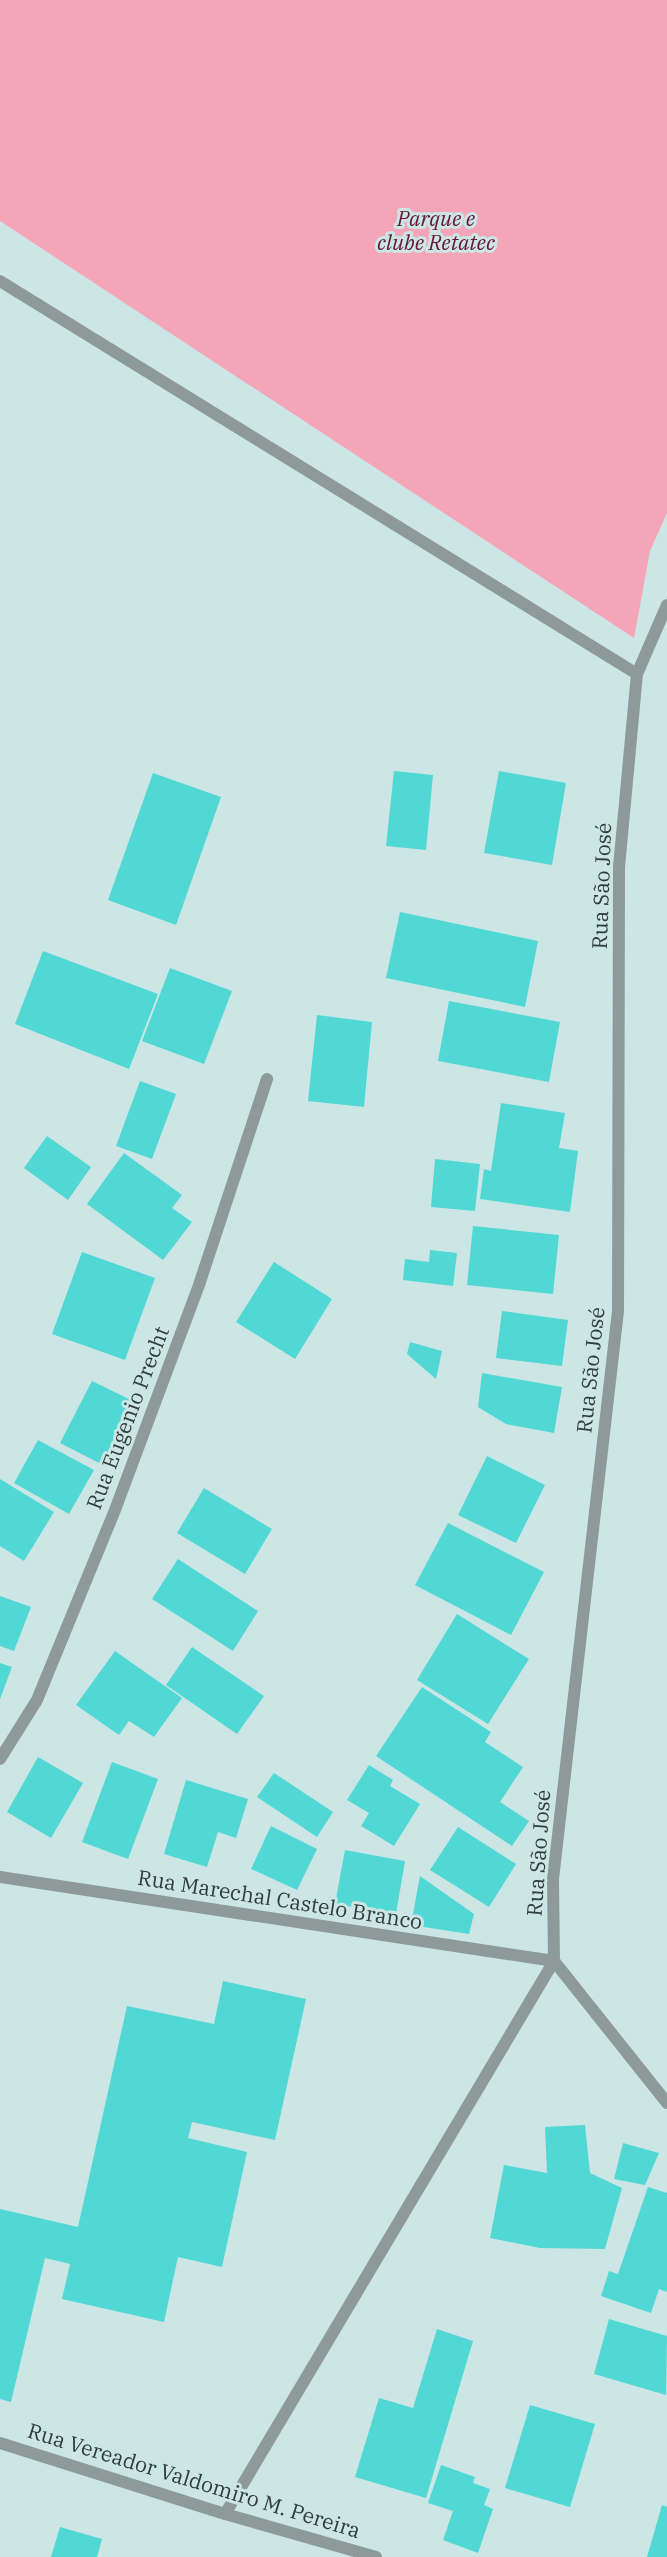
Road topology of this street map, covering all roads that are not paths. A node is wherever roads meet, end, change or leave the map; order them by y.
1 (0, 281) edge
2 (667, 605) edge
3 (638, 674) junction
4 (267, 1079) dead end
5 (0, 1759) edge
6 (0, 1877) edge
7 (554, 1960) junction
8 (667, 2103) edge
9 (0, 2443) edge
10 (225, 2514) junction
11 (376, 2557) edge

1 - 3 street
2 - 3 street, Rua São José
3 - 7 street, Rua São José
4 - 5 street, Rua Eugenio Precht
6 - 7 street, Rua Marechal Castelo Branco
7 - 8 street
7 - 10 street
9 - 10 street, Rua Vereador Valdomiro M. Pereira
10 - 11 street, Rua Vereador Valdomiro M. Pereira

